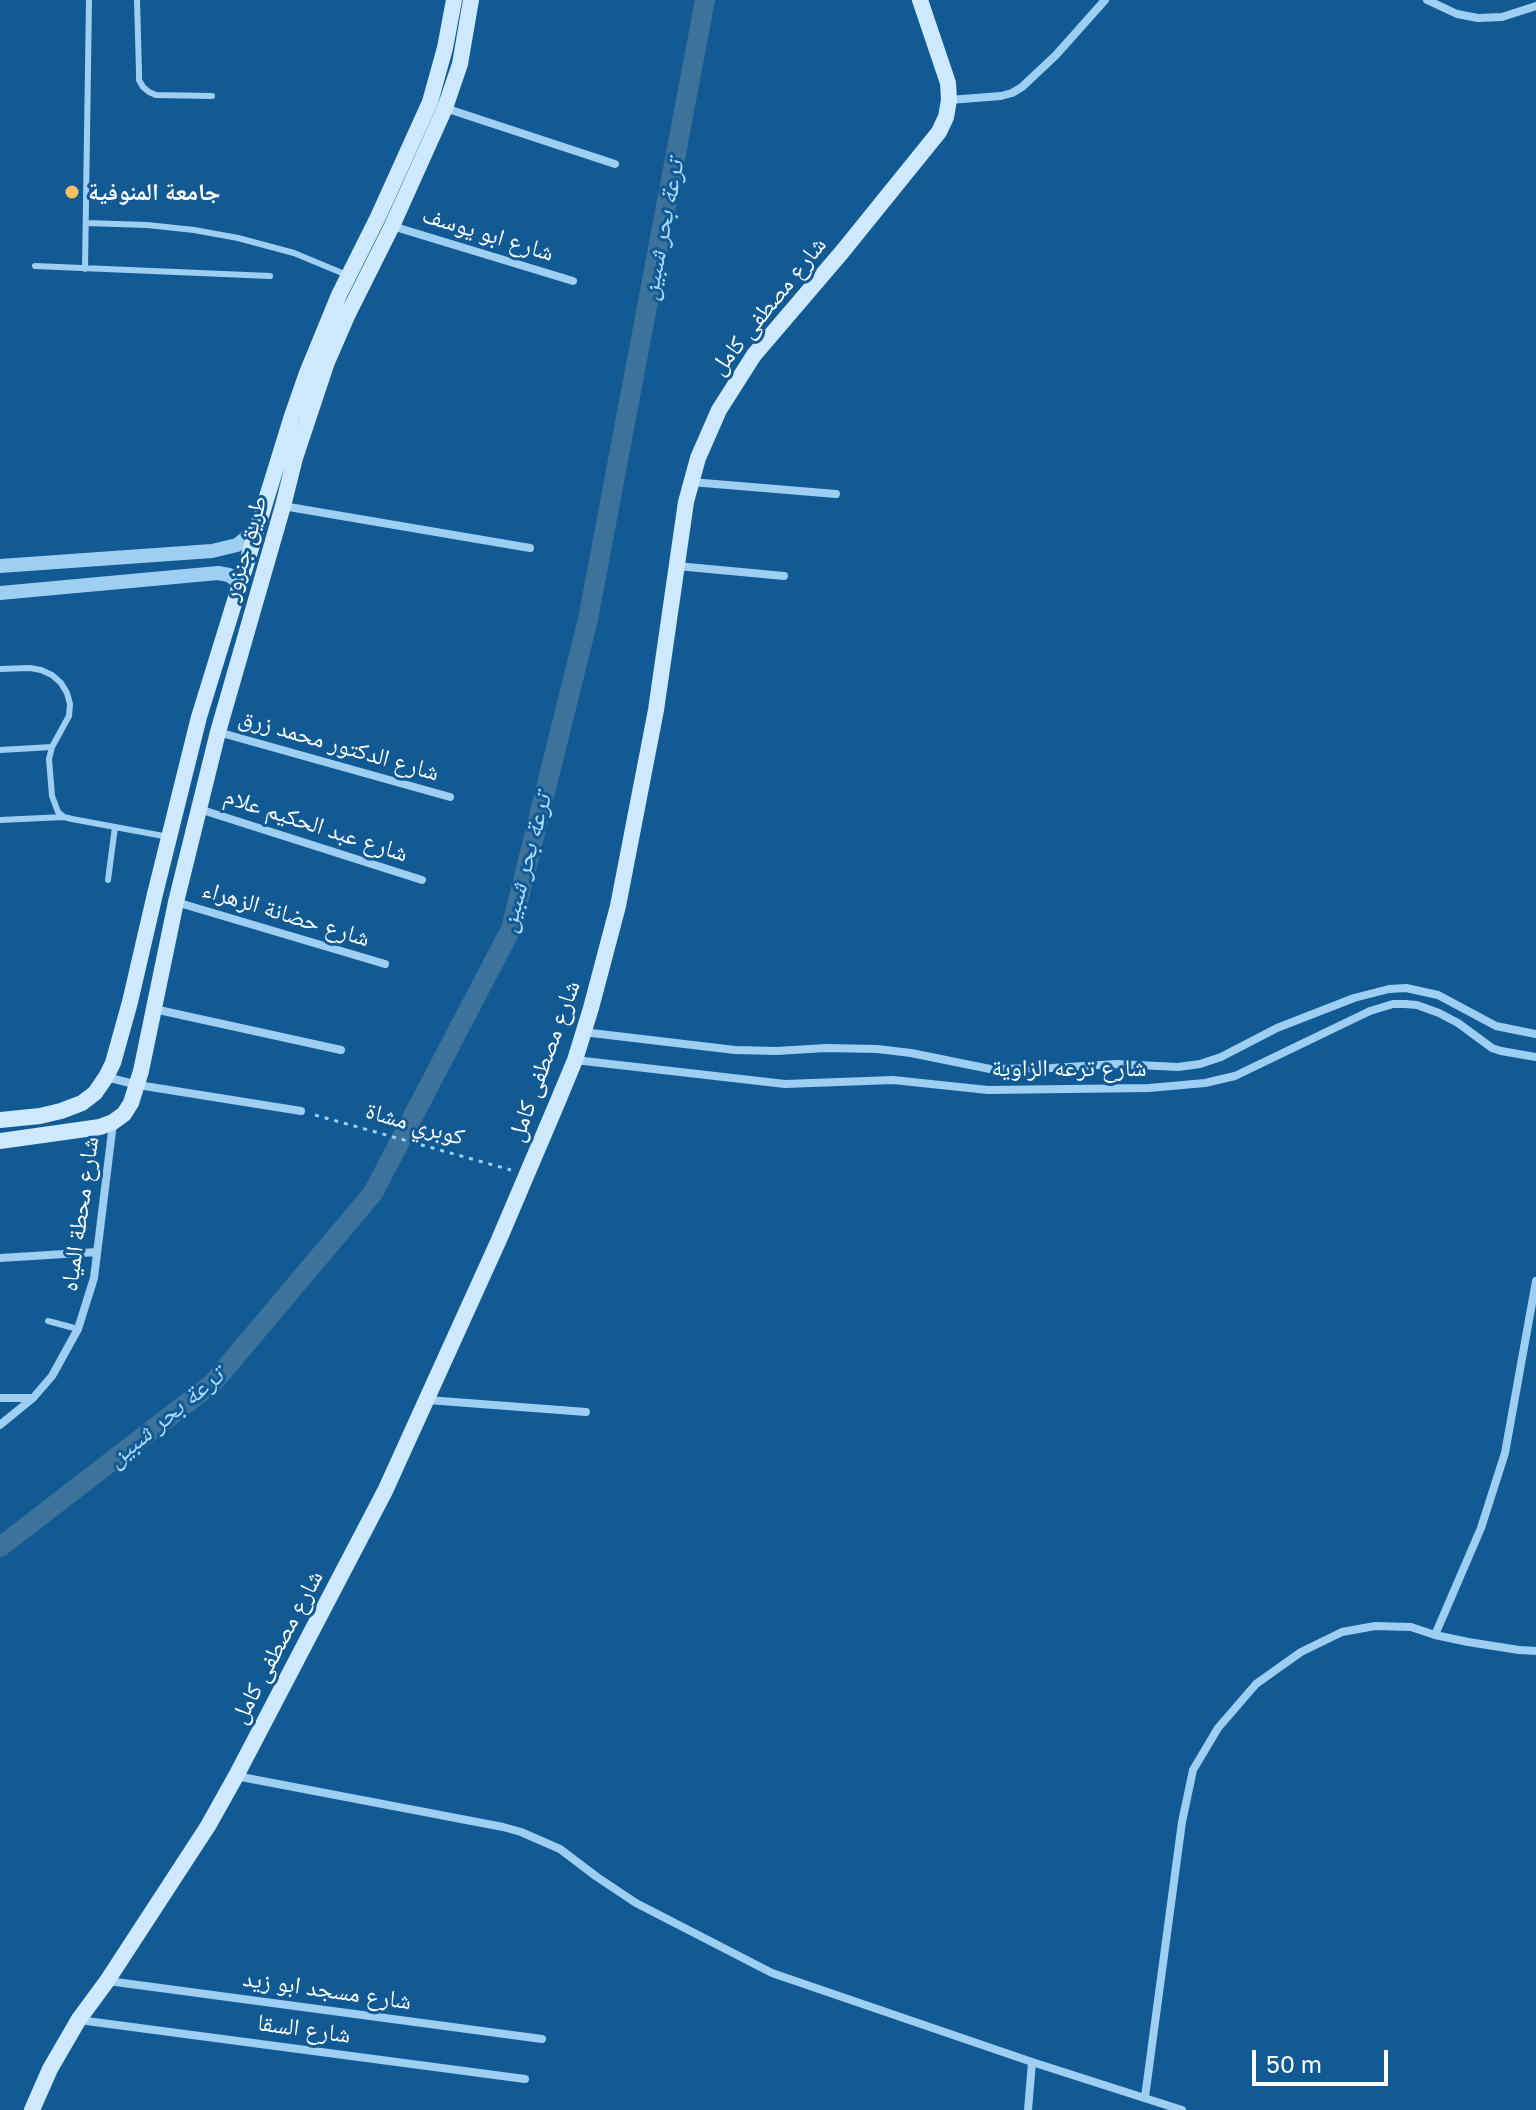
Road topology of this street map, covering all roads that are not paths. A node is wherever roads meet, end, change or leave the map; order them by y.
1 (89, 0) edge
2 (137, 0) edge
3 (454, 0) edge
4 (471, 0) edge
5 (920, 0) edge
6 (1105, 0) edge
7 (1427, 0) edge
8 (1536, 6) edge
9 (212, 96) dead end
10 (949, 100) junction
11 (445, 108) junction
12 (615, 164) dead end
13 (86, 223) junction
14 (392, 226) junction
15 (35, 266) dead end
16 (85, 269) junction
17 (270, 276) dead end
18 (349, 276) junction
19 (573, 281) dead end
20 (691, 482) junction
21 (836, 494) dead end
22 (283, 506) junction
23 (256, 530) junction
24 (530, 548) dead end
25 (0, 566) edge
26 (677, 566) junction
27 (784, 576) dead end
28 (240, 583) junction
29 (0, 593) edge
30 (0, 669) edge
31 (218, 732) junction
32 (52, 747) junction
33 (0, 750) edge
34 (450, 797) dead end
35 (198, 809) junction
36 (64, 817) junction
37 (0, 820) edge
38 (115, 827) junction
39 (169, 837) junction
40 (108, 880) dead end
41 (422, 880) dead end
42 (176, 902) junction
43 (385, 964) dead end
44 (153, 1009) junction
45 (583, 1032) junction
46 (1536, 1034) edge
47 (341, 1050) dead end
48 (1536, 1057) edge
49 (575, 1060) junction
50 (106, 1077) junction
51 (138, 1085) junction
52 (301, 1111) dead end
53 (0, 1120) edge
54 (113, 1122) junction
55 (0, 1141) edge
56 (97, 1252) junction
57 (0, 1258) edge
58 (1536, 1281) edge
59 (48, 1321) dead end
60 (78, 1329) junction
61 (0, 1398) edge
62 (33, 1398) junction
63 (426, 1399) junction
64 (586, 1412) dead end
65 (0, 1425) edge
66 (1435, 1635) junction
67 (1536, 1651) edge
68 (236, 1776) junction
69 (107, 1981) junction
70 (79, 2019) junction
71 (542, 2039) dead end
72 (1032, 2062) junction
73 (525, 2079) dead end
74 (1145, 2097) junction
75 (32, 2110) edge
76 (1028, 2110) edge
77 (1182, 2110) edge

1 - 13 lane
2 - 9 lane
3 - 18 main road, طريق جنزور
4 - 11 main road, طريق جنزور
5 - 10 main road
6 - 10 street
7 - 8 street
10 - 20 main road, شارع مصطفى كامل
11 - 12 street
11 - 14 main road, طريق جنزور
13 - 16 lane
13 - 18 lane
14 - 19 street, شارع ابو يوسف
14 - 22 main road, طريق جنزور
15 - 16 lane
16 - 17 lane
18 - 23 main road, طريق جنزور
20 - 21 street
20 - 26 main road, شارع مصطفى كامل
22 - 24 street
22 - 31 main road, طريق جنزور
23 - 25 street
23 - 28 main road, طريق جنزور
26 - 27 street
26 - 45 main road, شارع مصطفى كامل
28 - 29 street
28 - 39 main road, طريق جنزور
30 - 32 lane
31 - 34 street, شارع الدكتور محمد زرق
31 - 35 main road, طريق جنزور
32 - 33 lane
32 - 36 lane
35 - 41 street, شارع عبد الحكيم علام
35 - 42 main road, طريق جنزور
36 - 37 lane
36 - 38 lane
38 - 39 lane
38 - 40 lane
39 - 50 main road, طريق جنزور
42 - 43 street, شارع حضانة الزهراء
42 - 44 main road, طريق جنزور
44 - 47 street
44 - 51 main road, طريق جنزور
45 - 46 street, شارع ترعه الزاوية
45 - 49 main road, شارع مصطفى كامل
48 - 49 street, شارع ترعه الزاوية
49 - 63 main road, شارع مصطفى كامل
50 - 51 street
50 - 53 main road, طريق جنزور
51 - 52 street
51 - 54 main road, طريق جنزور
54 - 55 main road
54 - 56 street, شارع محطة المياه
56 - 57 street
56 - 60 street, شارع محطة المياه
58 - 66 street
59 - 60 lane
60 - 62 street, شارع محطة المياه
61 - 62 street
62 - 65 street, شارع محطة المياه
63 - 64 street
63 - 68 main road, شارع مصطفى كامل
66 - 67 street
66 - 74 street
68 - 69 main road, شارع مصطفى كامل
68 - 72 street
69 - 70 main road, شارع مصطفى كامل
69 - 71 street, شارع مسجد ابو زيد
70 - 73 street, شارع السقا
70 - 75 main road, شارع مصطفى كامل
72 - 74 street
72 - 76 street
74 - 77 street

